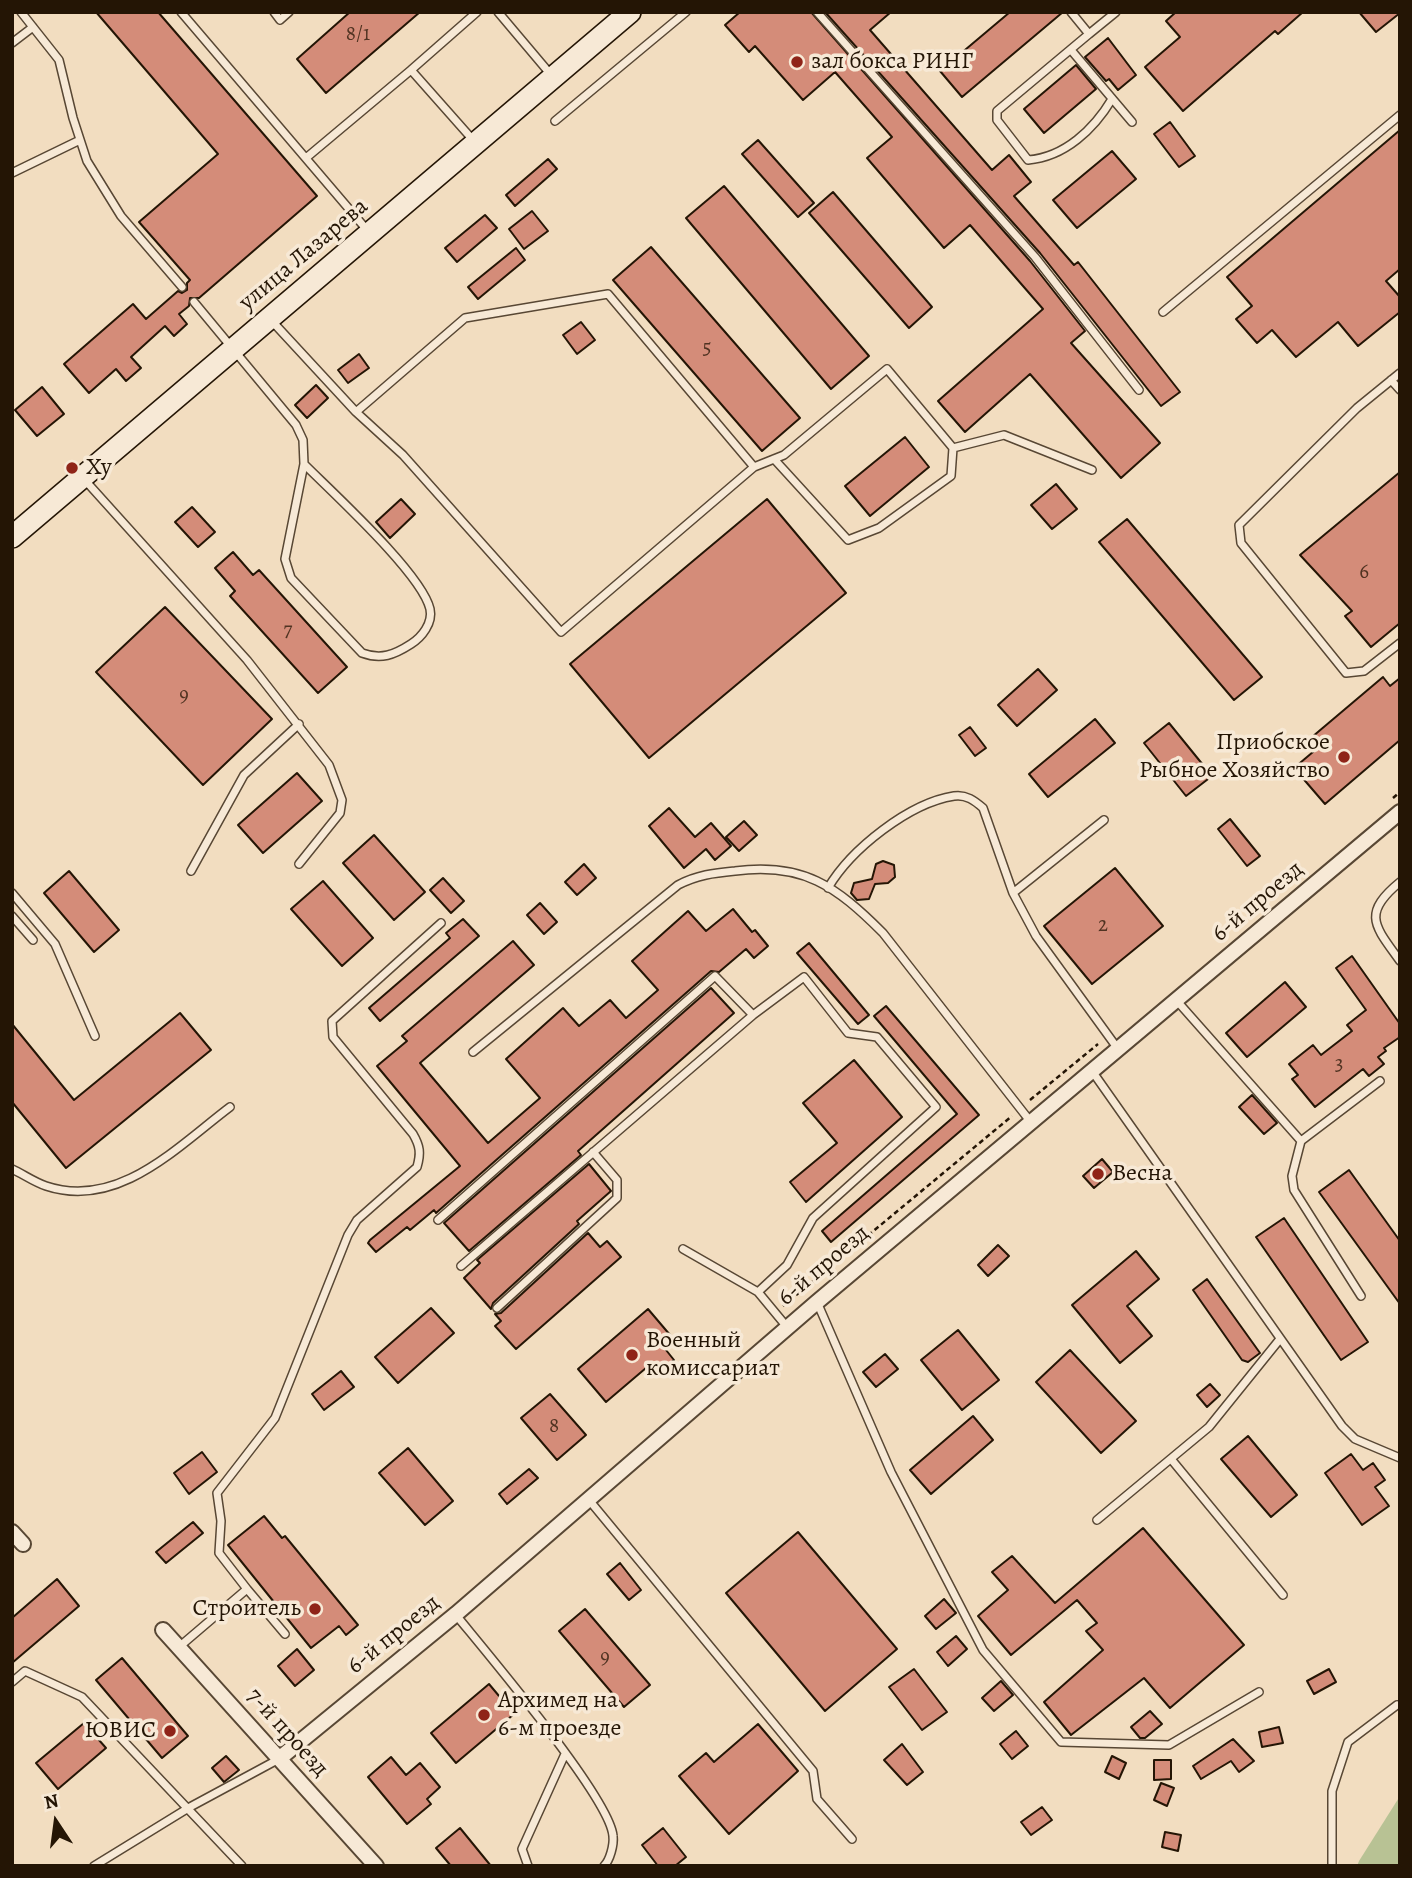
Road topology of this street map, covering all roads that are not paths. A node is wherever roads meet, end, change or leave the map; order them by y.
1 (22, 12) edge
2 (181, 12) edge
3 (274, 12) edge
4 (289, 12) edge
5 (477, 12) edge
6 (498, 12) edge
7 (686, 12) edge
8 (817, 12) edge
9 (1071, 12) edge
10 (1116, 12) edge
11 (622, 15) edge
12 (33, 27) junction
13 (1089, 34) junction
14 (12, 43) edge
15 (1071, 50) junction
16 (411, 70) junction
17 (554, 77) junction
18 (1112, 99) junction
19 (1400, 116) edge
20 (555, 121) dead end
21 (1132, 122) dead end
22 (80, 140) junction
23 (476, 143) junction
24 (306, 158) junction
25 (12, 173) edge
26 (370, 233) junction
27 (182, 288) dead end
28 (194, 302) dead end
29 (1163, 312) dead end
30 (269, 318) junction
31 (234, 349) junction
32 (1400, 373) edge
33 (1391, 380) junction
34 (1139, 390) dead end
35 (1400, 390) edge
36 (356, 412) junction
37 (953, 448) junction
38 (774, 459) junction
39 (304, 464) junction
40 (754, 467) junction
41 (1092, 470) dead end
42 (82, 477) junction
43 (12, 537) edge
44 (1400, 643) edge
45 (299, 724) junction
46 (1400, 813) edge
47 (1104, 820) dead end
48 (299, 864) dead end
49 (191, 871) dead end
50 (1400, 882) edge
51 (828, 888) junction
52 (12, 893) edge
53 (1013, 893) junction
54 (12, 916) edge
55 (441, 923) dead end
56 (33, 940) dead end
57 (1400, 961) edge
58 (1177, 1001) junction
59 (753, 1015) junction
60 (95, 1036) dead end
61 (1119, 1050) junction
62 (472, 1052) dead end
63 (1092, 1071) junction
64 (1380, 1082) dead end
65 (230, 1107) dead end
66 (1030, 1121) junction
67 (1301, 1141) junction
68 (593, 1152) junction
69 (12, 1168) edge
70 (438, 1220) dead end
71 (683, 1249) dead end
72 (461, 1266) dead end
73 (758, 1292) junction
74 (1361, 1296) dead end
75 (817, 1301) junction
76 (497, 1308) dead end
77 (787, 1327) junction
78 (1280, 1339) junction
79 (1400, 1458) edge
80 (1171, 1459) junction
81 (588, 1499) junction
82 (1097, 1520) dead end
83 (12, 1532) edge
84 (23, 1544) dead end
85 (247, 1589) junction
86 (1283, 1595) dead end
87 (456, 1614) junction
88 (163, 1630) dead end
89 (285, 1634) dead end
90 (178, 1647) junction
91 (12, 1682) edge
92 (1259, 1692) dead end
93 (1397, 1706) dead end
94 (565, 1755) junction
95 (280, 1758) junction
96 (190, 1807) junction
97 (852, 1839) dead end
98 (94, 1866) edge
99 (242, 1866) edge
100 (376, 1866) edge
101 (528, 1866) edge
102 (604, 1866) edge
103 (1332, 1866) edge

1 - 12 lane
2 - 24 lane
3 - 4 lane
5 - 16 lane
6 - 17 lane
7 - 20 lane
8 - 34 lane
9 - 13 lane
10 - 13 lane
11 - 17 main road, улица Лазарева
12 - 14 lane
12 - 22 lane
13 - 15 lane
15 - 18 lane
15 - 18 lane
16 - 23 lane
16 - 24 lane
17 - 23 main road, улица Лазарева
18 - 21 lane
19 - 29 lane
22 - 25 lane
22 - 27 lane
23 - 26 main road, улица Лазарева
24 - 26 lane
26 - 30 main road, улица Лазарева
28 - 31 lane
30 - 31 main road, улица Лазарева
30 - 36 lane
31 - 39 lane
31 - 42 main road, улица Лазарева
32 - 33 lane
33 - 35 lane
33 - 44 lane
36 - 40 lane
36 - 40 lane
37 - 38 lane
37 - 38 lane
37 - 41 lane
38 - 40 lane
39 - 39 lane
42 - 43 main road, улица Лазарева
42 - 45 lane
45 - 48 lane
45 - 49 lane
46 - 58 street, 6-й проезд
47 - 53 lane
50 - 57 lane
51 - 53 lane
51 - 62 lane
51 - 66 lane
52 - 60 lane
53 - 61 lane
54 - 56 lane
55 - 85 lane
58 - 61 street, 6-й проезд
58 - 67 lane
59 - 68 lane
59 - 70 lane
59 - 73 lane
61 - 63 street, 6-й проезд
63 - 66 street, 6-й проезд
63 - 78 lane
64 - 67 lane
65 - 69 lane
66 - 75 street, 6-й проезд
67 - 74 lane
68 - 72 lane
68 - 76 lane
71 - 73 lane
73 - 77 lane
75 - 77 street, 6-й проезд
75 - 92 lane
77 - 81 street, 6-й проезд
78 - 79 lane
78 - 80 lane
80 - 82 lane
80 - 86 lane
81 - 87 street, 6-й проезд
81 - 97 lane
83 - 84 street
85 - 89 lane
85 - 90 lane
87 - 94 lane
87 - 95 street, 6-й проезд
88 - 90 street, 7-й проезд
90 - 95 street, 7-й проезд
91 - 96 lane
93 - 103 lane
94 - 101 lane
94 - 102 lane
95 - 96 lane
95 - 100 street, 7-й проезд
96 - 98 lane
96 - 99 lane

